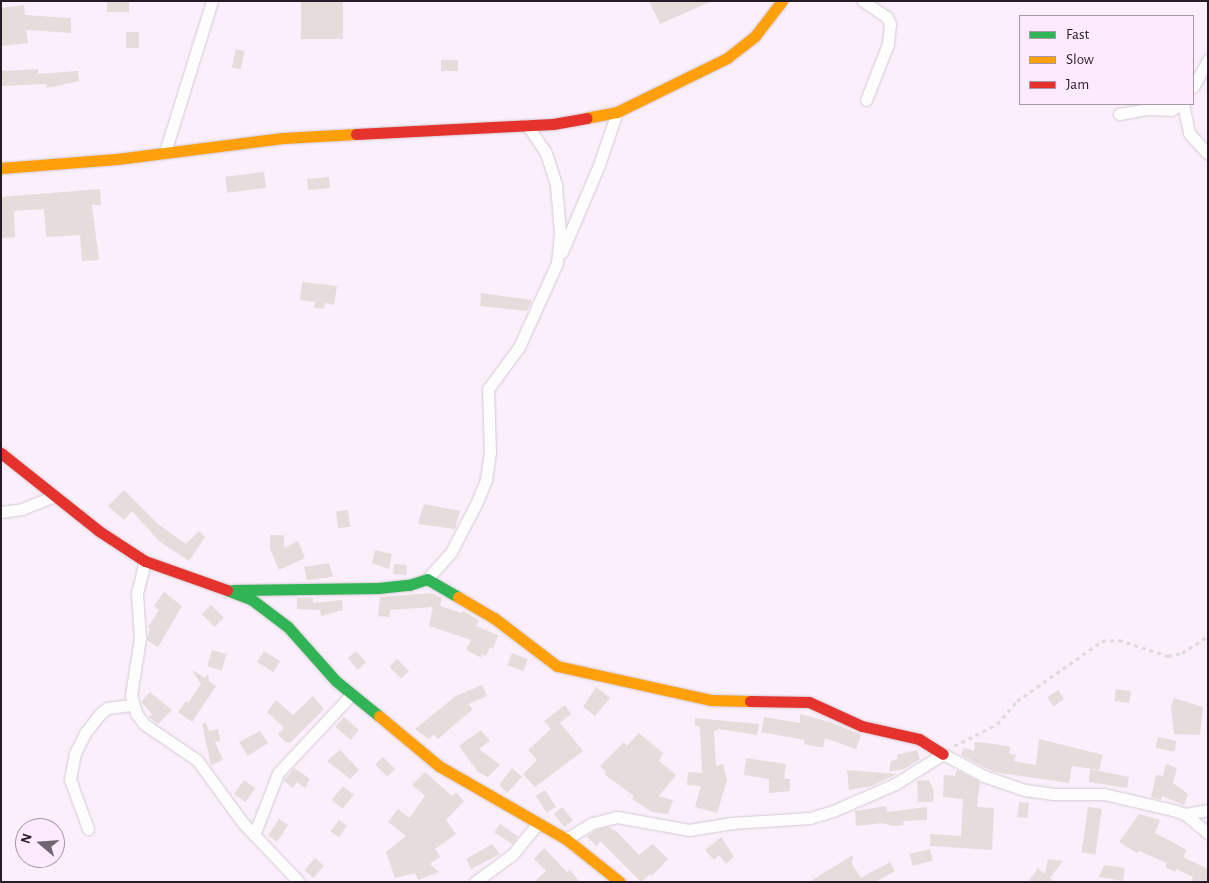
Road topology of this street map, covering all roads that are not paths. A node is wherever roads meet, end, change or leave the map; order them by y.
1 (212, 1) edge
2 (782, 1) edge
3 (863, 1) edge
4 (1208, 60) edge
5 (1194, 85) edge
6 (866, 100) dead end
7 (1180, 105) edge
8 (1182, 105) edge
9 (617, 112) junction
10 (1119, 114) dead end
11 (527, 125) junction
12 (165, 152) junction
13 (1208, 154) edge
14 (1, 168) edge
15 (557, 263) junction
16 (1, 453) edge
17 (54, 496) junction
18 (1, 512) edge
19 (145, 561) junction
20 (427, 579) junction
21 (232, 590) junction
22 (352, 694) junction
23 (133, 705) junction
24 (943, 754) junction
25 (1208, 810) edge
26 (1185, 814) junction
27 (538, 823) junction
28 (88, 829) dead end
29 (1208, 833) edge
30 (254, 835) junction
31 (566, 839) junction
32 (300, 882) edge
33 (475, 882) edge
34 (620, 882) edge

1 - 12 street
2 - 9 street
3 - 6 street
4 - 5 street
7 - 10 street
8 - 13 street
9 - 11 street
9 - 15 street
11 - 12 street
11 - 15 street
12 - 14 street
15 - 20 street
16 - 17 street
17 - 18 street
17 - 19 street
19 - 21 street
19 - 23 street
20 - 21 street
20 - 24 street
21 - 22 street
22 - 27 street
22 - 30 street
23 - 28 street
23 - 30 street
24 - 26 street
24 - 31 street
25 - 26 street
26 - 29 street
27 - 31 street
27 - 33 street
30 - 32 street
31 - 34 street

